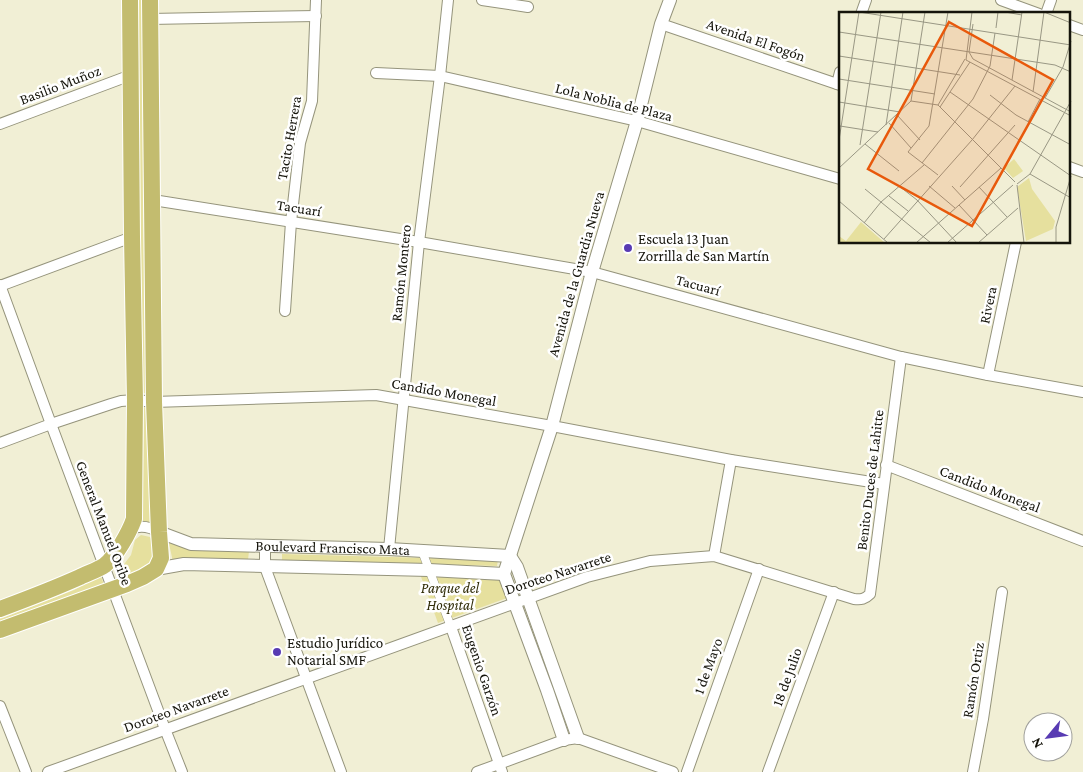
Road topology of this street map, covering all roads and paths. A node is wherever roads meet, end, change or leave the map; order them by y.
1 (130, 0) edge
2 (150, 0) edge
3 (316, 0) edge
4 (448, 0) edge
5 (482, 0) edge
6 (670, 0) edge
7 (866, 0) edge
8 (1001, 0) edge
9 (1051, 0) edge
10 (528, 7) dead end
11 (862, 12) edge
12 (1034, 12) edge
13 (1047, 12) edge
14 (316, 16) junction
15 (150, 19) junction
16 (662, 24) junction
17 (1070, 25) edge
18 (1083, 30) edge
19 (376, 73) dead end
20 (131, 75) junction
21 (440, 76) junction
22 (839, 84) edge
23 (637, 122) junction
24 (0, 124) edge
25 (1070, 167) edge
26 (1083, 172) edge
27 (839, 179) edge
28 (153, 200) junction
29 (292, 222) junction
30 (132, 236) junction
31 (419, 242) junction
32 (1016, 244) edge
33 (592, 272) junction
34 (0, 285) edge
35 (285, 311) dead end
36 (901, 356) junction
37 (988, 375) junction
38 (1083, 392) edge
39 (135, 400) junction
40 (403, 400) junction
41 (154, 402) junction
42 (51, 424) junction
43 (552, 426) junction
44 (0, 444) edge
45 (730, 460) junction
46 (886, 465) junction
47 (884, 484) junction
48 (130, 530) junction
49 (159, 532) junction
50 (1082, 537) edge
51 (265, 546) junction
52 (389, 549) junction
53 (422, 551) junction
54 (510, 556) junction
55 (714, 556) junction
56 (104, 566) junction
57 (265, 567) junction
58 (156, 569) junction
59 (759, 569) junction
60 (429, 570) junction
61 (504, 574) junction
62 (113, 589) junction
63 (834, 592) junction
64 (1002, 592) dead end
65 (529, 598) junction
66 (859, 600) joint
67 (514, 603) junction
68 (0, 609) edge
69 (451, 627) junction
70 (0, 630) edge
71 (306, 678) junction
72 (0, 706) edge
73 (165, 729) junction
74 (578, 738) junction
75 (564, 740) junction
76 (500, 768) edge
77 (660, 770) edge
78 (26, 772) edge
79 (48, 772) edge
80 (182, 772) edge
81 (341, 772) edge
82 (477, 772) edge
83 (673, 772) edge
84 (686, 772) edge
85 (768, 772) edge
86 (973, 772) edge

1 - 20 main road
2 - 15 main road
3 - 14 street, Tacito Herrera
4 - 21 street, Ramón Montero
5 - 10 street
6 - 16 street, Avenida de la Guardia Nueva
7 - 11 street
8 - 12 street
9 - 13 street
14 - 15 street
14 - 29 street, Tacito Herrera
15 - 28 main road
16 - 22 street, Avenida El Fogón
16 - 23 street, Avenida de la Guardia Nueva
17 - 18 street
19 - 21 street, Lola Noblia de Plaza
20 - 24 street, Basilio Muñoz
20 - 30 main road
21 - 23 street, Lola Noblia de Plaza
21 - 31 street, Ramón Montero
23 - 27 street, Lola Noblia de Plaza
23 - 33 street, Avenida de la Guardia Nueva
25 - 26 street
28 - 29 street, Tacuarí
28 - 41 main road
29 - 31 street, Tacuarí
29 - 35 street, Tacito Herrera
30 - 34 street
30 - 39 main road
31 - 33 street, Tacuarí
31 - 40 street, Ramón Montero
32 - 37 street, Rivera
33 - 36 street, Tacuarí
33 - 43 street, Avenida de la Guardia Nueva
34 - 42 street, General Manuel Oribe
36 - 37 street, Tacuarí
36 - 46 street, Benito Duces de Lahitte
37 - 38 street, Tacuarí
39 - 41 street, Candido Monegal
39 - 42 street, Candido Monegal
39 - 48 main road
40 - 41 street, Candido Monegal
40 - 43 street, Candido Monegal
40 - 52 street, Ramón Montero
41 - 49 main road
42 - 44 street, Candido Monegal
42 - 56 street, General Manuel Oribe
43 - 45 street, Candido Monegal
43 - 54 street, Avenida de la Guardia Nueva
45 - 47 street, Candido Monegal
45 - 55 street
46 - 47 street, Benito Duces de Lahitte
46 - 50 street, Candido Monegal
47 - 66 street, Benito Duces de Lahitte
48 - 49 street, Boulevard Francisco Mata
48 - 56 main road
49 - 51 street, Boulevard Francisco Mata
49 - 58 main road
51 - 52 street, Boulevard Francisco Mata
51 - 57 street
52 - 53 street, Boulevard Francisco Mata
53 - 54 street, Boulevard Francisco Mata
53 - 60 street, Eugenio Garzón
54 - 61 street, Avenida de la Guardia Nueva
54 - 65 street
55 - 59 street, Doroteo Navarrete
55 - 65 street, Doroteo Navarrete
56 - 62 street, General Manuel Oribe
56 - 68 main road
57 - 58 street, Boulevard Francisco Mata
57 - 60 street, Boulevard Francisco Mata
57 - 71 street
58 - 62 main road, Boulevard Francisco Mata
59 - 63 street, Doroteo Navarrete
59 - 84 street, 1 de Mayo
60 - 61 street, Boulevard Francisco Mata
60 - 69 street, Eugenio Garzón
61 - 67 street
62 - 70 main road, Boulevard Francisco Mata
62 - 73 street, General Manuel Oribe
63 - 66 street, Doroteo Navarrete
63 - 85 street, 18 de Julio
64 - 86 street, Ramón Ortiz
65 - 67 street, Doroteo Navarrete
65 - 74 street
67 - 69 street, Doroteo Navarrete
67 - 75 street
69 - 71 street, Doroteo Navarrete
69 - 76 street, Eugenio Garzón
71 - 73 street, Doroteo Navarrete
71 - 81 street
72 - 78 street
73 - 79 street, Doroteo Navarrete
73 - 80 street, General Manuel Oribe
74 - 75 street
74 - 77 street
75 - 76 street
76 - 82 street
77 - 83 street

